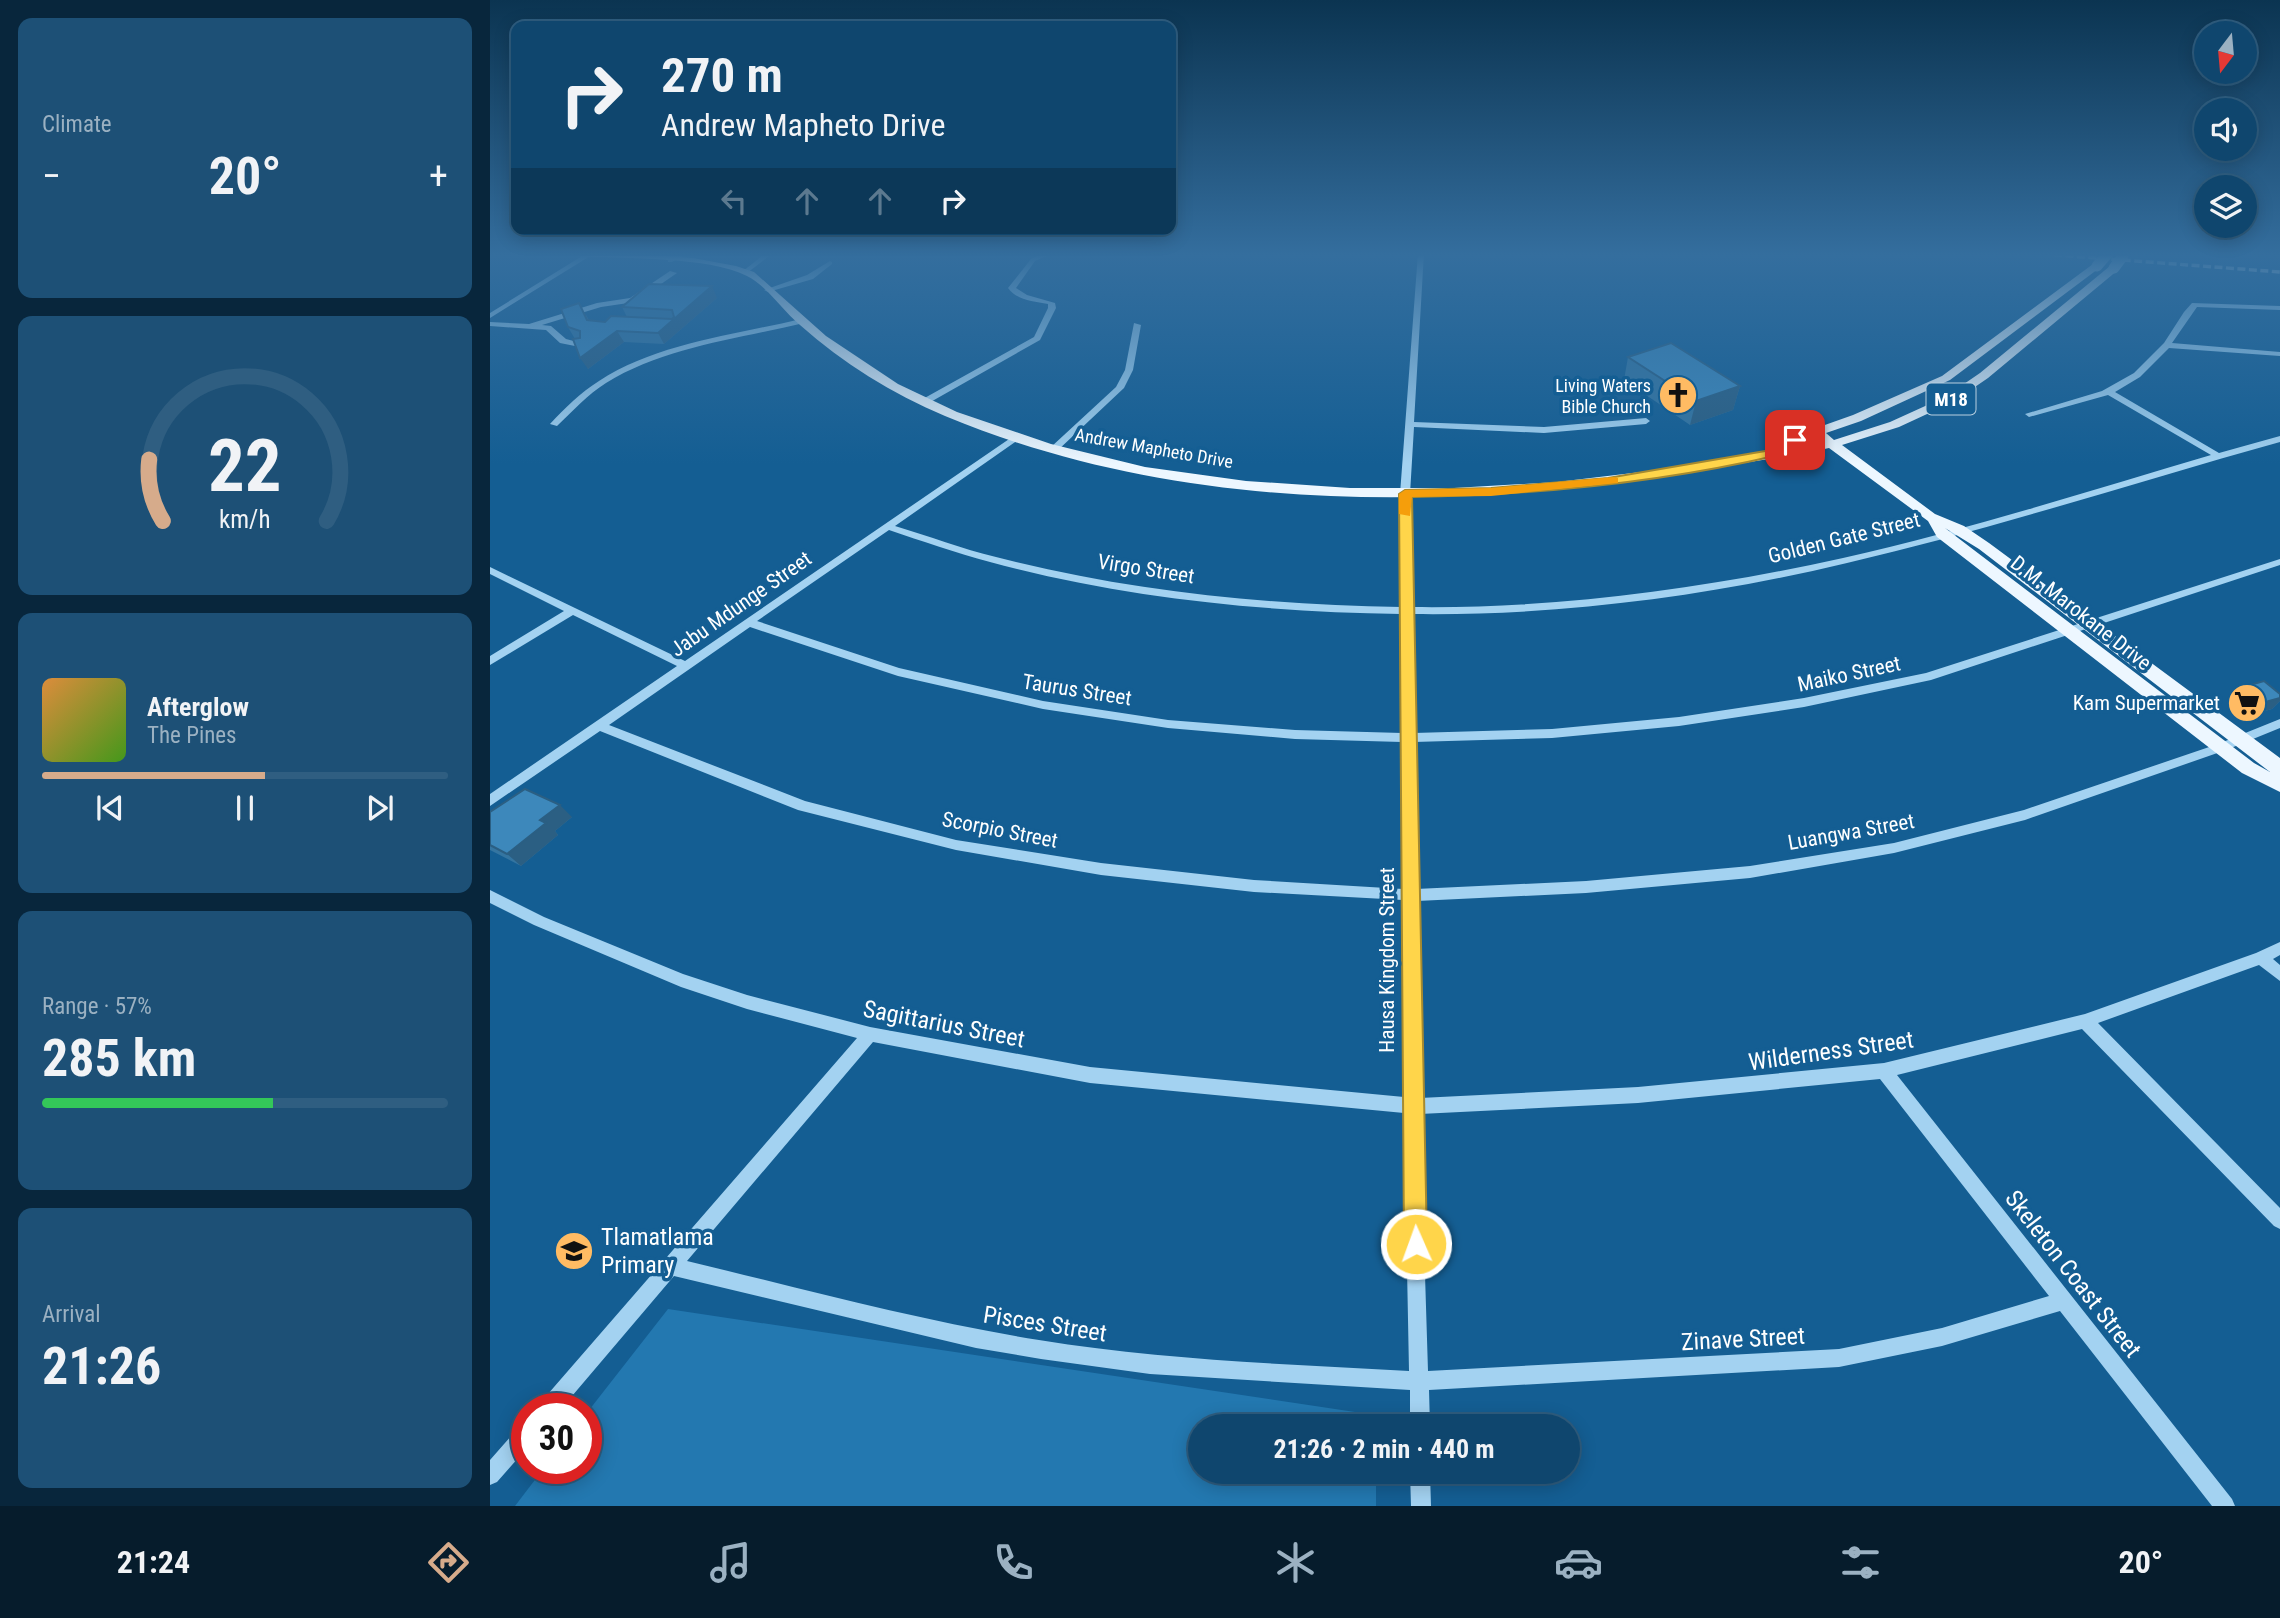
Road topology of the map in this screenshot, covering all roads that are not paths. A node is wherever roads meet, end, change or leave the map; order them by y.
1 (544, 323) edge
2 (792, 323) edge
3 (804, 323) edge
4 (1044, 323) edge
5 (1416, 323) edge
6 (2020, 323) edge
7 (2047, 323) edge
8 (2181, 323) edge
9 (490, 324) edge
10 (1137, 325) dead end
11 (528, 327) junction
12 (2167, 345) junction
13 (582, 346) edge
14 (2280, 354) edge
15 (2111, 393) junction
16 (924, 402) junction
17 (2029, 414) dead end
18 (1646, 421) dead end
19 (554, 424) dead end
20 (1410, 424) junction
21 (1817, 433) junction
22 (1015, 438) junction
23 (2280, 439) edge
24 (1831, 444) junction
25 (1054, 449) junction
26 (1775, 453) junction
27 (2218, 456) junction
28 (1405, 494) junction
29 (1930, 517) junction
30 (886, 526) junction
31 (1959, 529) junction
32 (1942, 534) junction
33 (2280, 562) edge
34 (490, 570) edge
35 (573, 610) junction
36 (1406, 612) junction
37 (748, 622) junction
38 (2090, 624) junction
39 (2068, 631) junction
40 (490, 661) edge
41 (686, 666) junction
42 (2280, 723) edge
43 (599, 726) junction
44 (1409, 739) junction
45 (2241, 739) junction
46 (2222, 747) junction
47 (2280, 772) edge
48 (2280, 785) edge
49 (490, 802) edge
50 (1411, 895) junction
51 (490, 896) edge
52 (2280, 948) edge
53 (2261, 958) junction
54 (2280, 974) edge
55 (2085, 1021) junction
56 (870, 1034) junction
57 (1884, 1071) junction
58 (1412, 1106) junction
59 (2280, 1220) edge
60 (671, 1266) junction
61 (2062, 1301) junction
62 (1420, 1381) junction
63 (562, 1393) edge
64 (1420, 1414) edge
65 (511, 1451) edge
66 (490, 1475) edge
67 (1420, 1484) edge
68 (1421, 1506) edge
69 (2225, 1506) edge

1 - 11 street
2 - 19 street
3 - 16 main road, Andrew Mapheto Drive
4 - 16 street
5 - 20 street
6 - 21 main road, Andrew Mapheto Drive / M18, bridge
7 - 24 main road, Andrew Mapheto Drive / M18, bridge
8 - 12 street
9 - 11 street
10 - 25 street
11 - 13 street
12 - 14 street
12 - 15 street
15 - 17 street
15 - 27 street
16 - 22 main road, Andrew Mapheto Drive
18 - 20 street
20 - 28 street
21 - 24 main road, D.M. Marokane Drive
21 - 26 main road, Andrew Mapheto Drive
22 - 25 main road, Andrew Mapheto Drive
22 - 30 street, Jabu Mdunge Street
23 - 27 street, Golden Gate Street
24 - 26 main road, Andrew Mapheto Drive
24 - 29 main road, D.M. Marokane Drive
25 - 28 main road, Andrew Mapheto Drive
26 - 28 main road, Andrew Mapheto Drive
27 - 31 street, Golden Gate Street
28 - 36 street, Hausa Kingdom Street
29 - 31 main road, D.M. Marokane Drive
29 - 32 main road, D.M. Marokane Drive
30 - 36 street, Virgo Street
30 - 37 street, Jabu Mdunge Street
31 - 32 street, Golden Gate Street
31 - 38 main road, D.M. Marokane Drive
32 - 36 street, Golden Gate Street
32 - 39 main road, D.M. Marokane Drive
33 - 38 street, Maiko Street
34 - 35 street
35 - 40 street
35 - 41 street
36 - 44 street, Hausa Kingdom Street
37 - 41 street, Jabu Mdunge Street
37 - 44 street, Taurus Street
38 - 39 street, Maiko Street
38 - 45 main road, D.M. Marokane Drive
39 - 44 street, Maiko Street
39 - 46 main road, D.M. Marokane Drive
41 - 43 street, Jabu Mdunge Street
42 - 45 street, Luangwa Street
43 - 49 street, Jabu Mdunge Street
43 - 50 street, Scorpio Street
44 - 50 street, Hausa Kingdom Street
45 - 46 street, Luangwa Street
45 - 47 main road, D.M. Marokane Drive
46 - 48 main road, D.M. Marokane Drive
46 - 50 street, Luangwa Street
50 - 58 street, Hausa Kingdom Street
51 - 56 street, Sagittarius Street
52 - 53 street, Wilderness Street
53 - 54 street
53 - 55 street, Wilderness Street
55 - 57 street, Wilderness Street
55 - 59 street
56 - 58 street, Sagittarius Street
56 - 60 street
57 - 58 street, Wilderness Street
57 - 61 street, Skeleton Coast Street
58 - 62 street, Hausa Kingdom Street
60 - 62 street, Pisces Street
60 - 63 street
61 - 62 street, Zinave Street
61 - 69 street, Skeleton Coast Street
62 - 64 street, Hausa Kingdom Street
65 - 66 street
67 - 68 street

